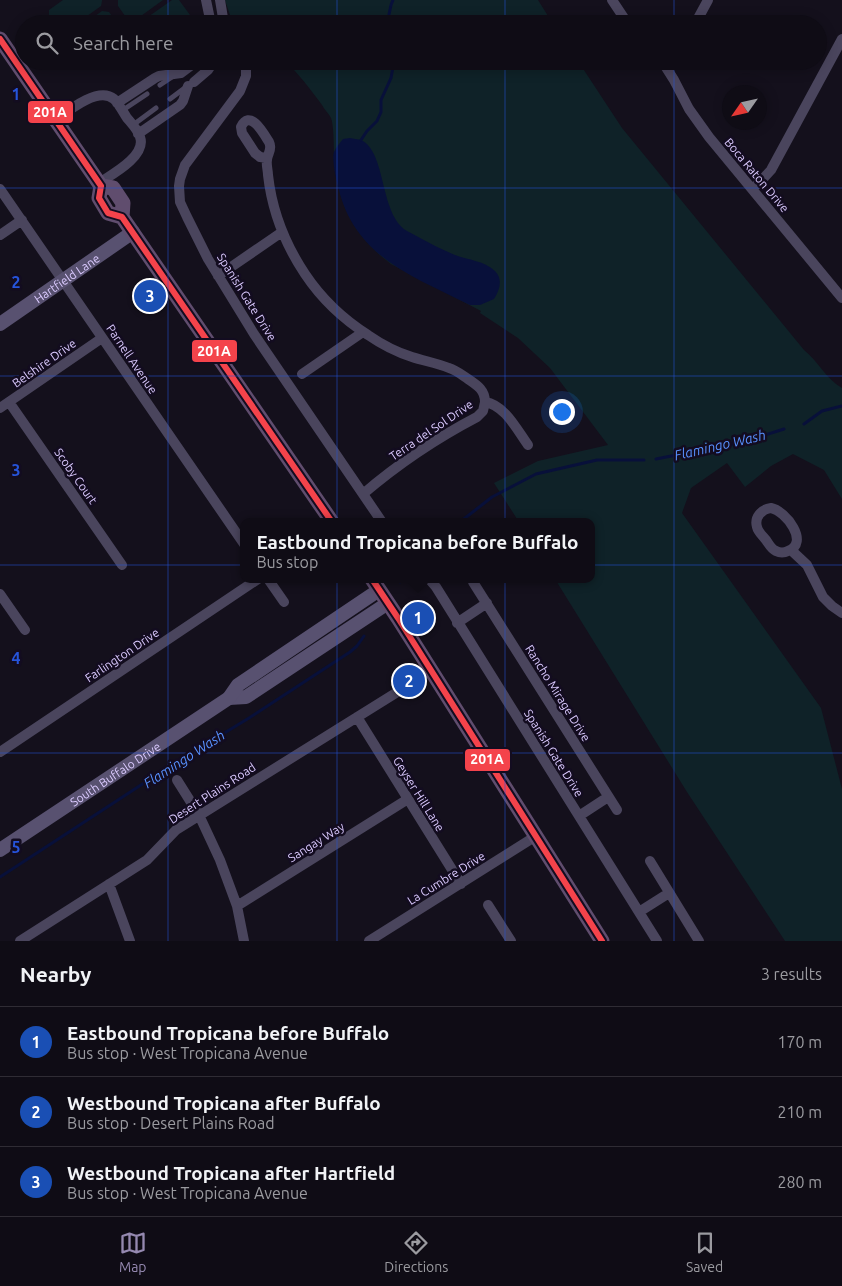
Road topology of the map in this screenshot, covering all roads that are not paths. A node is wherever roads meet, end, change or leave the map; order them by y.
1 (206, 0) edge
2 (220, 0) edge
3 (612, 0) edge
4 (708, 0) edge
5 (209, 15) edge
6 (222, 15) edge
7 (622, 15) edge
8 (700, 15) edge
9 (0, 39) edge
10 (842, 39) edge
11 (15, 61) edge
12 (827, 67) edge
13 (21, 70) edge
14 (187, 70) edge
15 (208, 70) edge
16 (243, 70) edge
17 (246, 70) edge
18 (670, 70) edge
19 (825, 70) edge
20 (176, 74) junction
21 (246, 76) junction
22 (191, 84) junction
23 (160, 85) dead end
24 (147, 94) dead end
25 (170, 99) dead end
26 (120, 107) junction
27 (156, 108) dead end
28 (56, 120) junction
29 (135, 129) junction
30 (267, 158) dead end
31 (100, 185) junction
32 (0, 189) edge
33 (752, 189) junction
34 (22, 220) junction
35 (133, 232) junction
36 (282, 232) junction
37 (0, 235) edge
38 (218, 276) junction
39 (63, 280) junction
40 (842, 297) edge
41 (0, 324) edge
42 (363, 332) junction
43 (102, 338) junction
44 (302, 374) dead end
45 (9, 402) junction
46 (486, 402) junction
47 (0, 408) edge
48 (528, 445) dead end
49 (363, 494) junction
50 (329, 518) edge
51 (379, 518) edge
52 (240, 538) edge
53 (791, 550) junction
54 (122, 565) dead end
55 (252, 583) edge
56 (271, 583) edge
57 (432, 583) edge
58 (474, 583) edge
59 (375, 585) edge
60 (0, 594) edge
61 (284, 602) dead end
62 (388, 603) junction
63 (487, 603) junction
64 (842, 613) edge
65 (458, 623) junction
66 (25, 630) dead end
67 (399, 691) dead end
68 (229, 698) junction
69 (357, 717) junction
70 (0, 752) edge
71 (177, 780) dead end
72 (608, 797) junction
73 (408, 799) junction
74 (617, 810) dead end
75 (199, 815) junction
76 (579, 816) junction
77 (536, 836) junction
78 (0, 850) edge
79 (650, 861) dead end
80 (109, 884) junction
81 (461, 884) junction
82 (669, 893) junction
83 (488, 905) dead end
84 (237, 906) junction
85 (639, 912) junction
86 (20, 941) edge
87 (130, 941) edge
88 (244, 941) edge
89 (369, 941) edge
90 (511, 941) edge
91 (602, 941) edge
92 (657, 941) edge
93 (699, 941) edge

1 - 5 street
2 - 6 street
3 - 7 street
4 - 8 street
9 - 11 main road
10 - 12 street
13 - 28 main road
14 - 20 street
15 - 22 street
16 - 21 street
17 - 21 street, Spanish Gate Drive
18 - 33 street, Boca Raton Drive
19 - 33 street
20 - 23 lane
20 - 26 street
21 - 38 street, Spanish Gate Drive
22 - 25 lane
22 - 29 street
24 - 26 lane
26 - 28 street
26 - 29 street
27 - 29 lane
28 - 31 main road
29 - 31 street
30 - 36 street
31 - 35 main road
32 - 34 street, Parnell Avenue
33 - 40 street, Boca Raton Drive
34 - 37 street
34 - 39 street, Parnell Avenue
35 - 39 main road, Hartfield Lane
35 - 50 main road
36 - 38 street
36 - 42 street
38 - 49 street, Spanish Gate Drive
39 - 41 main road, Hartfield Lane
39 - 43 street, Parnell Avenue
42 - 44 street
42 - 46 street
43 - 45 street, Belshire Drive
43 - 52 street, Parnell Avenue
45 - 47 street, Belshire Drive
45 - 54 street, Scoby Court
46 - 48 street
46 - 49 street, Terra del Sol Drive
49 - 51 street, Spanish Gate Drive
53 - 53 street
53 - 64 street
55 - 70 street, Farlington Drive
56 - 61 street
57 - 65 street, Spanish Gate Drive
58 - 63 street, Rancho Mirage Drive
59 - 62 main road
59 - 68 main road, South Buffalo Drive
60 - 66 street
62 - 68 main road, South Buffalo Drive
62 - 77 main road
63 - 65 street
63 - 72 street, Rancho Mirage Drive
65 - 76 street, Spanish Gate Drive
67 - 69 street, Desert Plains Road
68 - 78 main road, South Buffalo Drive
69 - 73 street, Geyser Hill Lane
69 - 75 street, Desert Plains Road
71 - 75 street
72 - 74 street, Rancho Mirage Drive
72 - 76 street
73 - 81 street, Geyser Hill Lane
73 - 84 street, Sangay Way
75 - 80 street, Desert Plains Road
75 - 84 street
76 - 85 street, Spanish Gate Drive
77 - 81 street, La Cumbre Drive
77 - 91 main road
79 - 82 street
80 - 86 street, Desert Plains Road
80 - 87 street
81 - 89 street, La Cumbre Drive
82 - 85 street
82 - 93 street
83 - 90 street
84 - 88 street
85 - 92 street, Spanish Gate Drive

